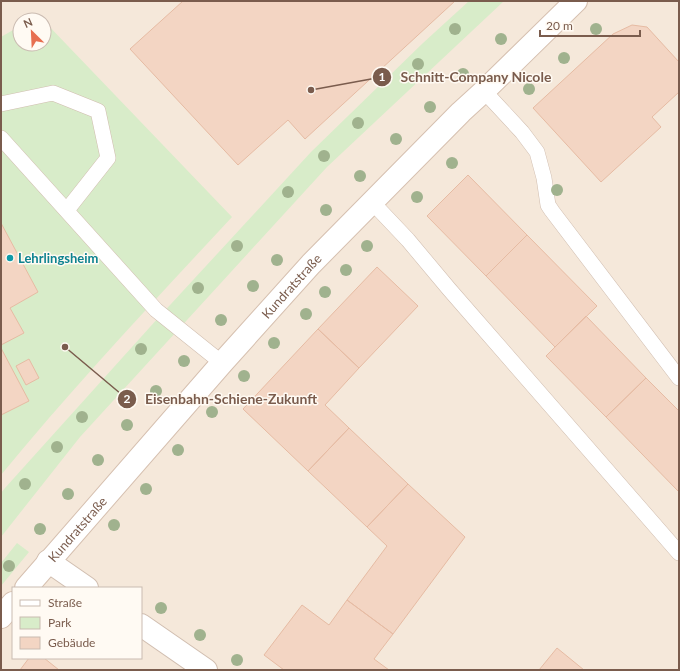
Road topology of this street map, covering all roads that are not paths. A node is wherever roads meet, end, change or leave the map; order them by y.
1 (576, 1) edge
2 (484, 91) junction
3 (1, 104) edge
4 (1, 138) edge
5 (372, 202) junction
6 (67, 210) junction
7 (222, 363) junction
8 (679, 378) edge
9 (679, 553) edge
10 (48, 562) junction
11 (27, 587) edge
12 (85, 587) edge
13 (12, 604) edge
14 (1, 617) edge
15 (142, 626) edge
16 (206, 670) edge

1 - 2 street, Kundratstraße
2 - 5 street, Kundratstraße
2 - 8 lane
3 - 6 lane
4 - 6 lane
5 - 7 street, Kundratstraße
5 - 9 lane
6 - 7 lane
7 - 10 street, Kundratstraße
10 - 11 street, Kundratstraße
10 - 12 street
13 - 14 street
15 - 16 street

